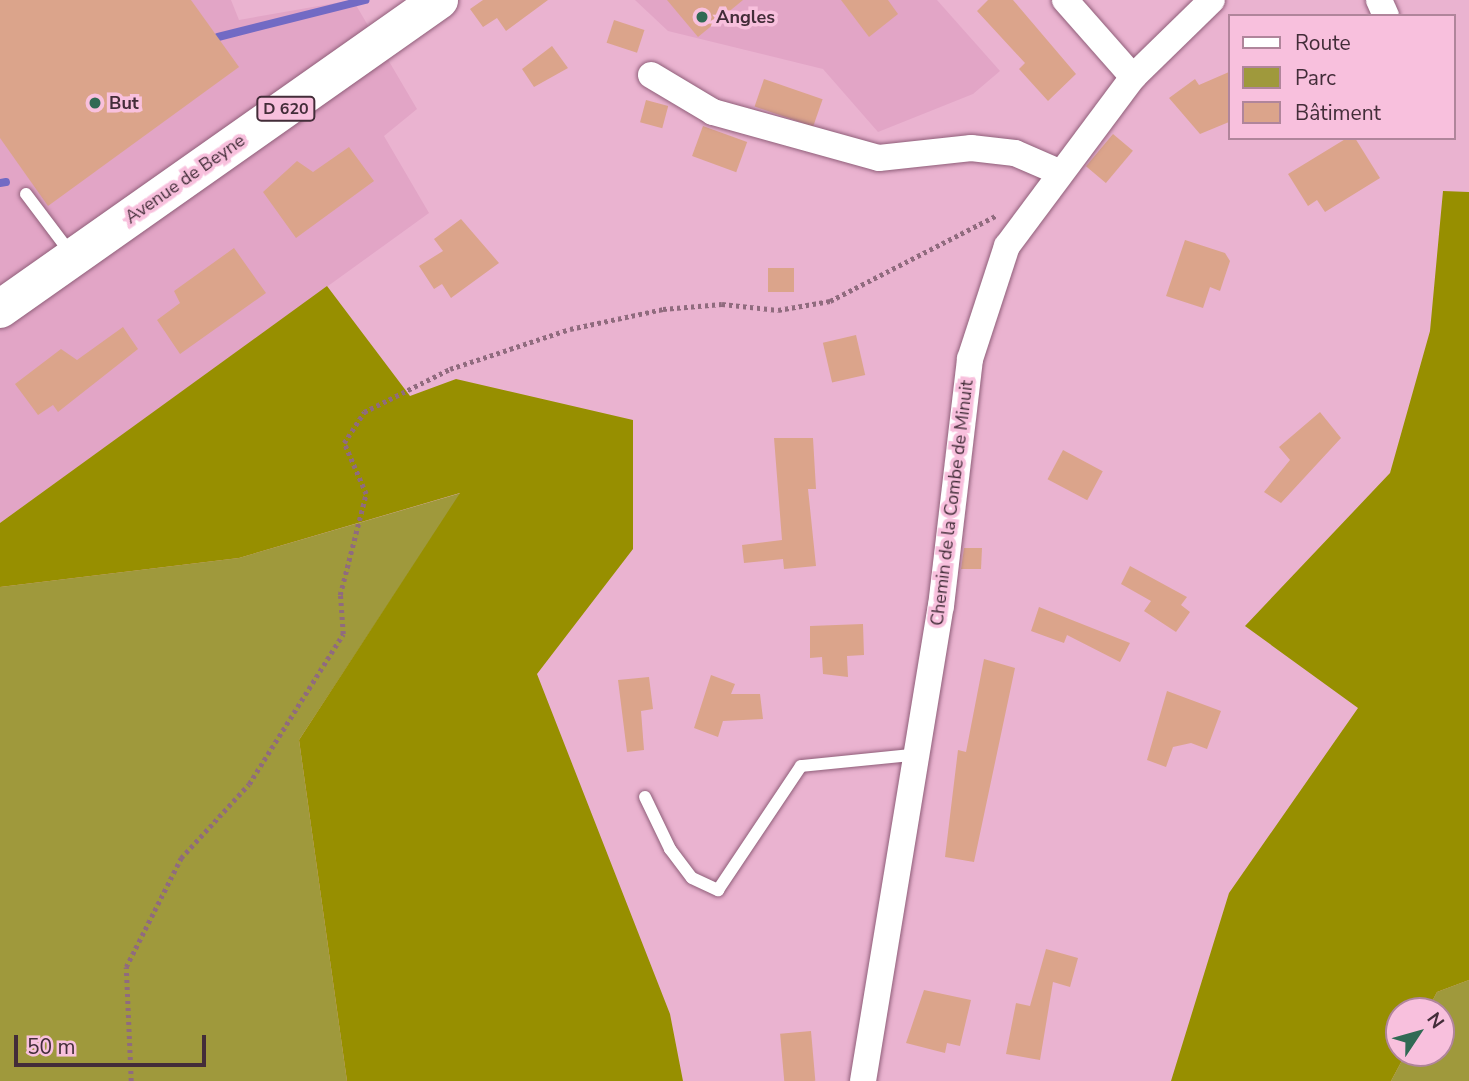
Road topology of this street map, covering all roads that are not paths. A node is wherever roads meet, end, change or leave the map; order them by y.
1 (439, 0) edge
2 (1065, 0) edge
3 (1213, 0) edge
4 (651, 75) dead end
5 (1133, 77) junction
6 (1061, 173) junction
7 (26, 194) dead end
8 (75, 258) junction
9 (0, 309) edge
10 (912, 755) junction
11 (645, 797) dead end
12 (863, 1081) edge

1 - 8 main road, Avenue de Beyne / D 620
2 - 5 street
3 - 5 street, Chemin de la Combe de Minuit
4 - 6 street
5 - 6 street, Chemin de la Combe de Minuit
6 - 10 street, Chemin de la Combe de Minuit
7 - 8 lane
8 - 9 main road, Avenue de Beyne / D 620
10 - 11 lane
10 - 12 street, Chemin de la Combe de Minuit

